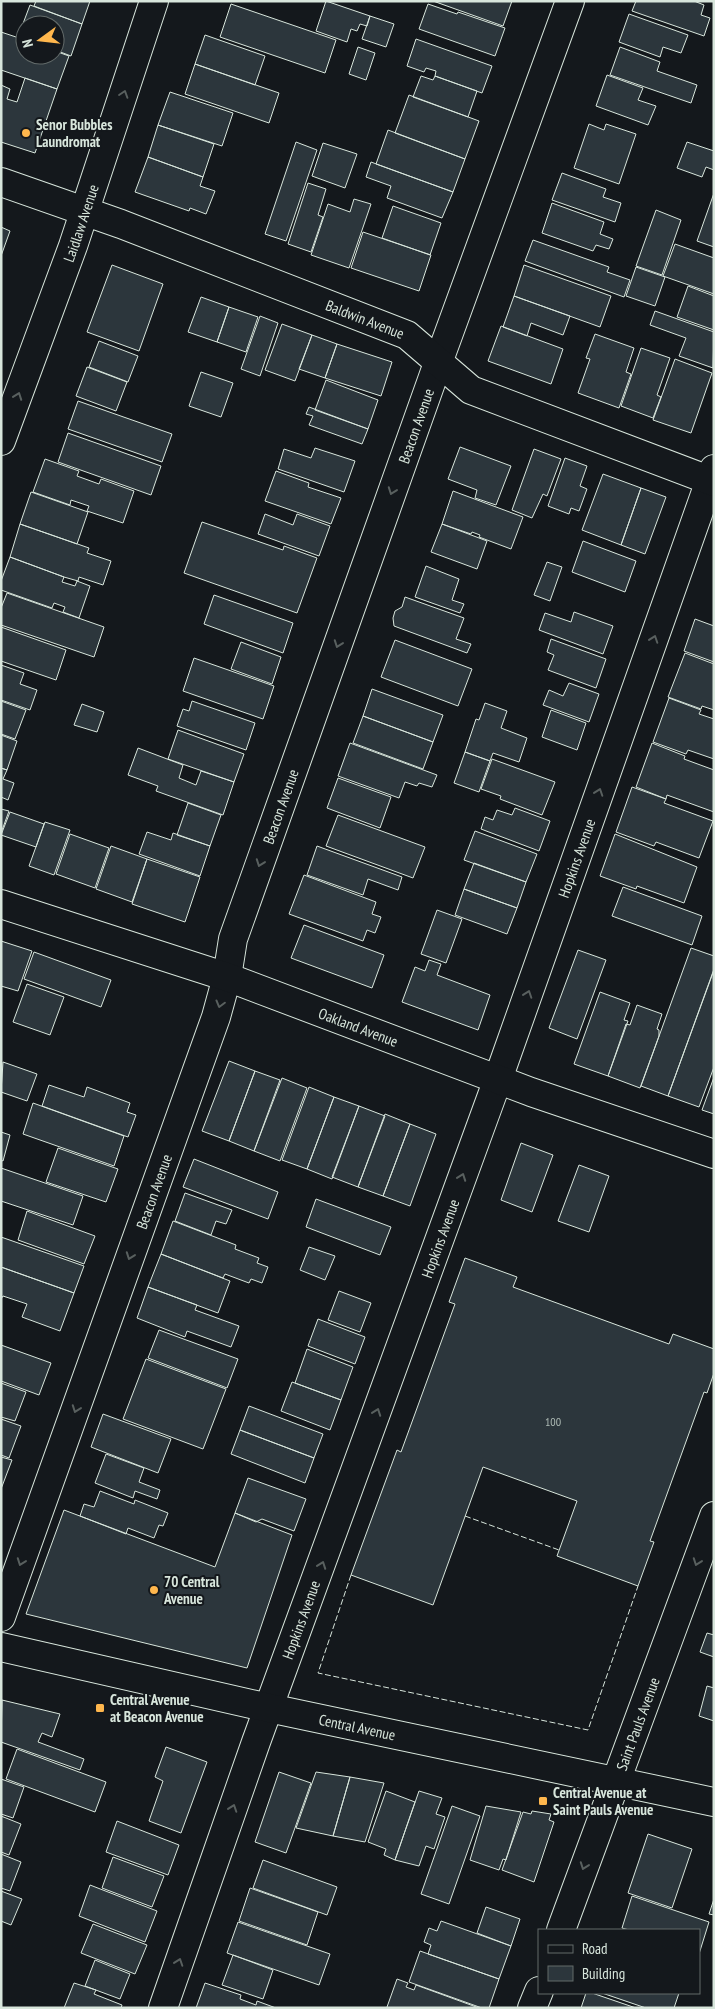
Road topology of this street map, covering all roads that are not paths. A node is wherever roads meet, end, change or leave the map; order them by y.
1 (154, 1) edge
2 (570, 1) edge
3 (1, 182) edge
4 (85, 211) junction
5 (438, 362) junction
6 (1, 441) edge
7 (712, 477) edge
8 (1, 904) edge
9 (227, 977) junction
10 (498, 1079) junction
11 (714, 1154) edge
12 (714, 1516) edge
13 (1, 1617) edge
14 (1, 1647) edge
15 (270, 1708) junction
16 (615, 1782) junction
17 (714, 1802) edge
18 (561, 1929) edge
19 (538, 1993) edge
20 (163, 2008) edge
21 (532, 2008) edge

4 -> 1 street, Laidlaw Avenue
2 - 5 street, Beacon Avenue
3 - 4 street, Baldwin Avenue
4 - 5 street, Baldwin Avenue
6 -> 4 street, Laidlaw Avenue
5 - 7 street, Baldwin Avenue
5 -> 9 street, Beacon Avenue
10 -> 7 street, Hopkins Avenue
8 - 9 street, Oakland Avenue
9 - 10 street, Oakland Avenue
9 -> 13 street, Beacon Avenue
10 - 11 street, Oakland Avenue
15 -> 10 street, Hopkins Avenue
12 -> 16 street, Saint Pauls Avenue
14 - 15 street, Central Avenue
15 - 16 street, Central Avenue
20 -> 15 street, Hopkins Avenue
16 - 17 street, Central Avenue
16 -> 18 street, Saint Pauls Avenue
19 - 21 street

